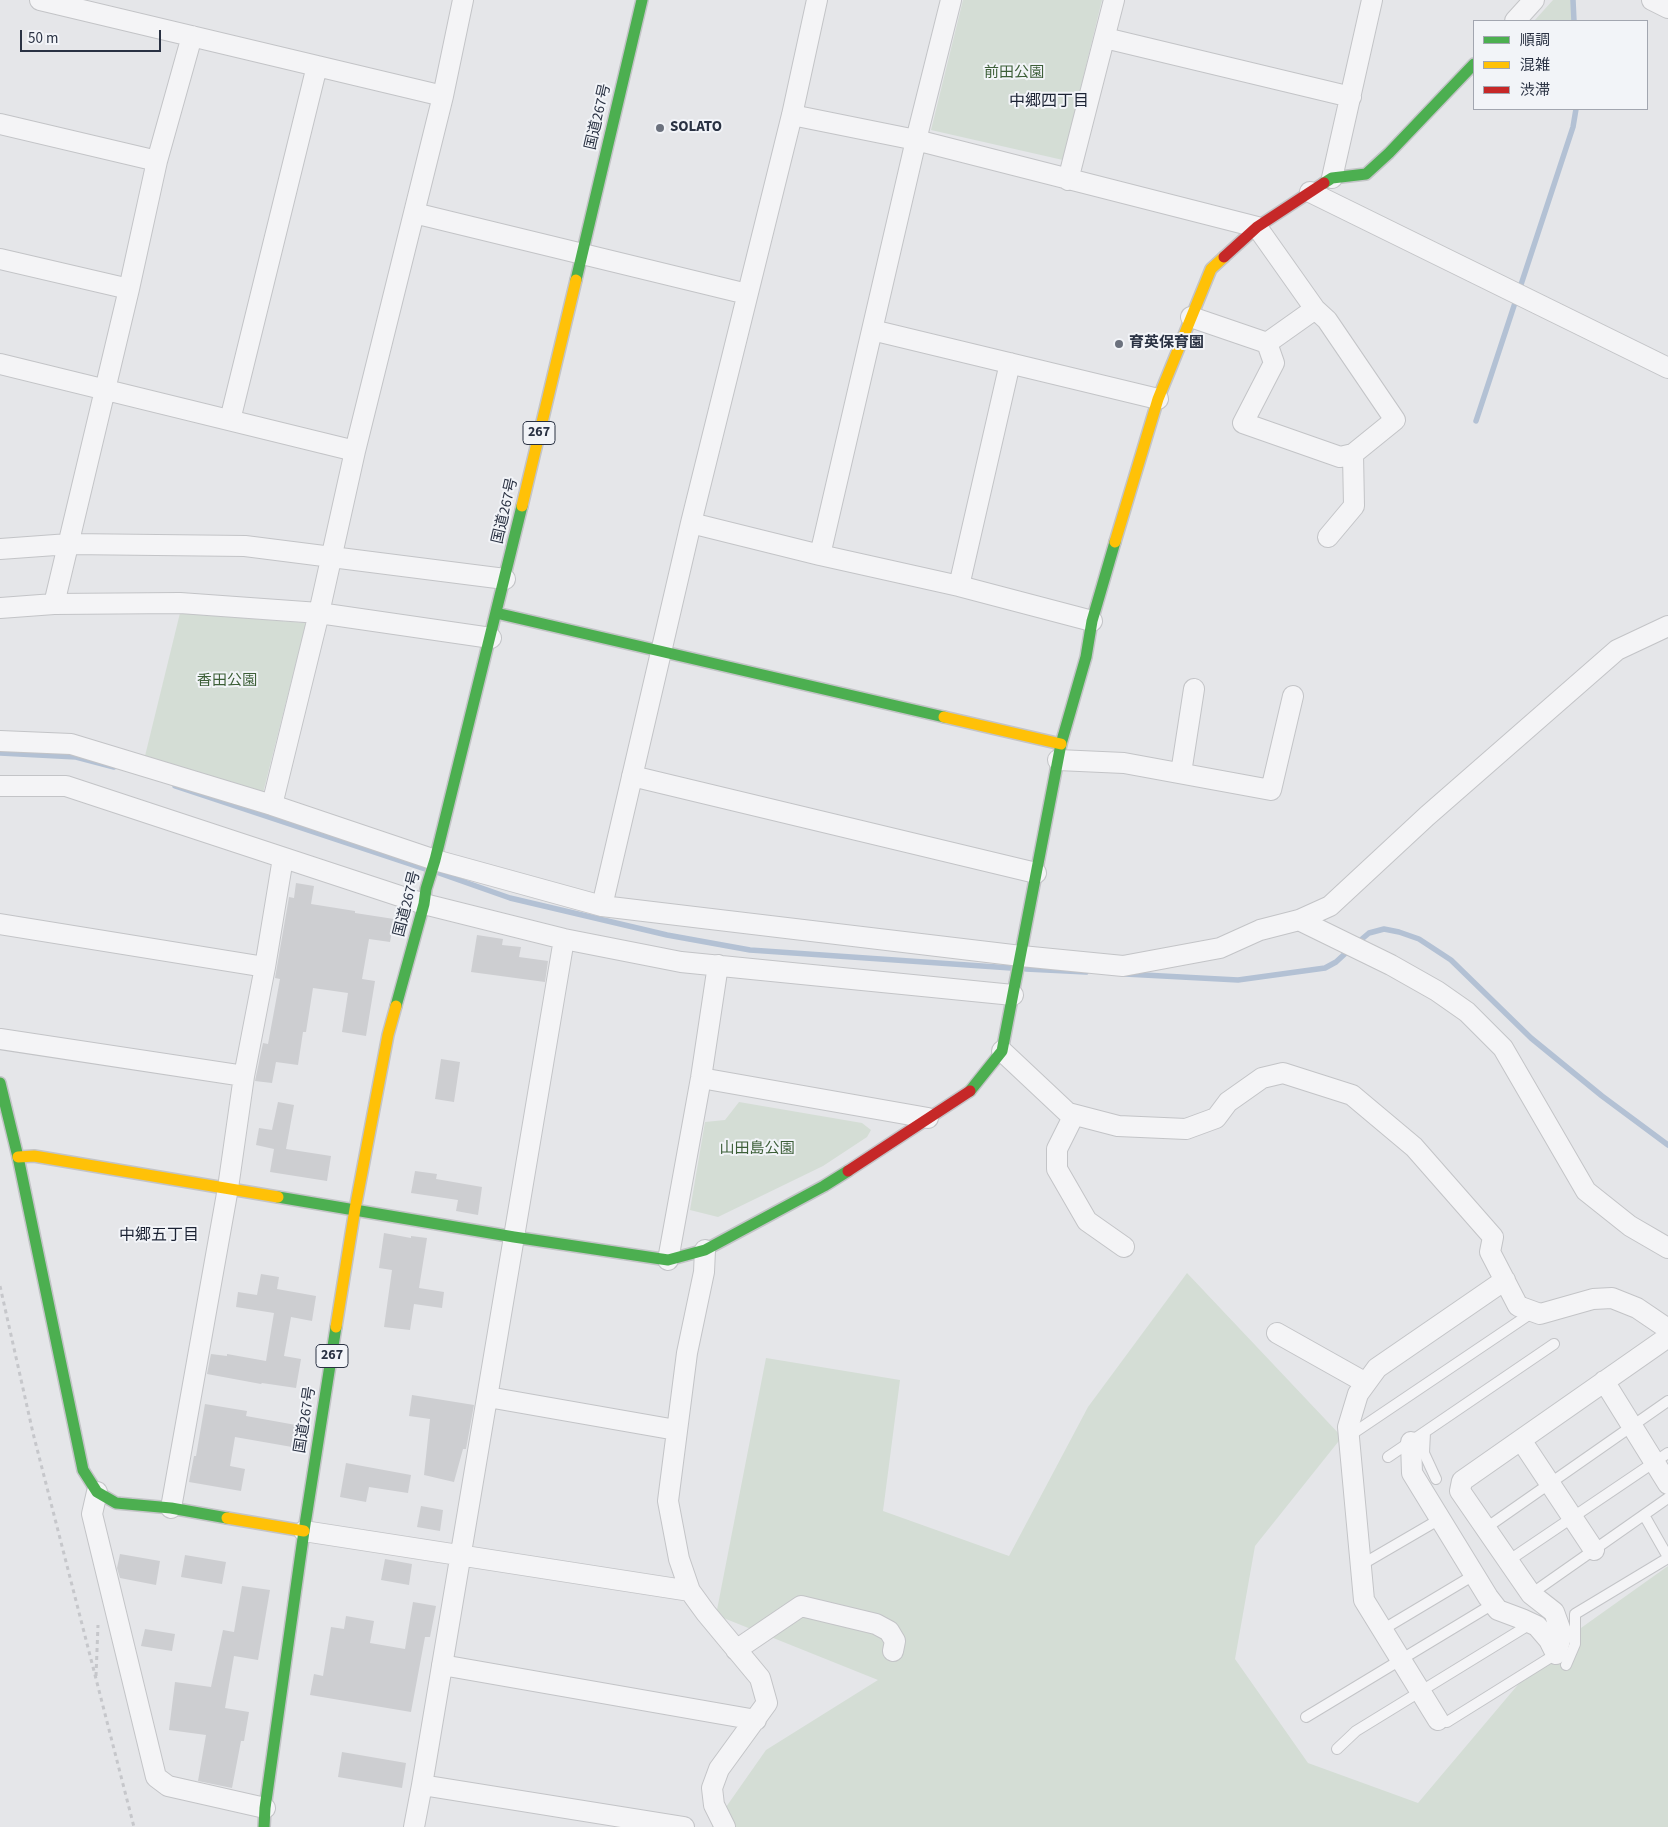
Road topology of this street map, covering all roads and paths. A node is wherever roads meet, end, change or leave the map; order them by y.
1 (40, 0) edge
2 (463, 0) edge
3 (642, 0) edge
4 (817, 0) edge
5 (951, 0) edge
6 (1114, 0) edge
7 (1372, 0) edge
8 (1534, 0) edge
9 (1652, 0) edge
10 (1668, 8) edge
11 (1516, 20) edge
12 (192, 36) junction
13 (1105, 38) junction
14 (1473, 65) edge
15 (317, 66) junction
16 (443, 96) junction
17 (1350, 97) junction
18 (792, 115) junction
19 (0, 124) edge
20 (916, 140) junction
21 (157, 161) junction
22 (1332, 178) junction
23 (1068, 180) junction
24 (1310, 192) junction
25 (414, 213) junction
26 (1257, 227) junction
27 (582, 254) junction
28 (0, 259) edge
29 (130, 290) junction
30 (747, 294) junction
31 (1315, 309) junction
32 (1191, 317) junction
33 (872, 330) junction
34 (1267, 343) junction
35 (1010, 363) junction
36 (0, 364) edge
37 (1668, 368) edge
38 (105, 389) junction
39 (1158, 399) junction
40 (230, 420) junction
41 (355, 451) junction
42 (1353, 454) junction
43 (691, 523) junction
44 (1328, 536) dead end
45 (68, 544) junction
46 (0, 549) edge
47 (820, 555) junction
48 (332, 556) junction
49 (505, 579) junction
50 (958, 586) junction
51 (54, 604) junction
52 (0, 608) edge
53 (319, 612) junction
54 (496, 613) junction
55 (1092, 621) junction
56 (1668, 626) edge
57 (490, 638) junction
58 (662, 650) junction
59 (1194, 689) dead end
60 (1293, 696) dead end
61 (0, 741) edge
62 (1059, 752) junction
63 (1181, 773) junction
64 (632, 776) junction
65 (0, 786) edge
66 (272, 805) junction
67 (283, 858) junction
68 (434, 863) junction
69 (1036, 873) junction
70 (425, 896) junction
71 (602, 906) junction
72 (1299, 920) junction
73 (0, 924) edge
74 (564, 940) junction
75 (1021, 957) junction
76 (718, 966) junction
77 (265, 967) junction
78 (1014, 988) junction
79 (0, 1039) edge
80 (1002, 1051) junction
81 (244, 1076) junction
82 (701, 1078) junction
83 (0, 1084) edge
84 (1074, 1115) junction
85 (928, 1118) junction
86 (18, 1157) junction
87 (228, 1188) junction
88 (356, 1210) junction
89 (514, 1237) junction
90 (1124, 1247) dead end
91 (1668, 1248) edge
92 (705, 1250) junction
93 (668, 1260) junction
94 (1505, 1280) junction
95 (0, 1286) edge
96 (1534, 1312) junction
97 (1668, 1329) edge
98 (1278, 1333) dead end
99 (1668, 1337) edge
100 (1554, 1344) dead end
101 (1604, 1381) junction
102 (1366, 1384) junction
103 (488, 1397) junction
104 (1668, 1401) edge
105 (1632, 1426) junction
106 (676, 1430) junction
107 (1349, 1436) junction
108 (1418, 1437) junction
109 (1521, 1440) junction
110 (1661, 1457) edge
111 (1388, 1458) dead end
112 (1436, 1479) dead end
113 (1550, 1484) junction
114 (1668, 1484) edge
115 (97, 1492) junction
116 (1668, 1498) edge
117 (171, 1508) junction
118 (1644, 1515) junction
119 (1572, 1517) junction
120 (1440, 1519) junction
121 (1486, 1528) junction
122 (304, 1531) junction
123 (1594, 1550) junction
124 (461, 1555) junction
125 (1668, 1557) edge
126 (1508, 1561) junction
127 (1361, 1565) junction
128 (1474, 1574) junction
129 (690, 1591) junction
130 (1532, 1594) junction
131 (1492, 1604) junction
132 (1532, 1623) junction
133 (1382, 1630) junction
134 (736, 1650) junction
135 (893, 1651) dead end
136 (1400, 1659) junction
137 (1561, 1660) junction
138 (442, 1665) junction
139 (1420, 1691) junction
140 (1306, 1717) dead end
141 (756, 1720) junction
142 (1438, 1720) joint
143 (1337, 1749) dead end
144 (422, 1785) junction
145 (264, 1818) edge
146 (134, 1827) edge
147 (414, 1827) edge
148 (684, 1827) edge
149 (725, 1827) edge

1 - 12 street
2 - 16 street
3 - 27 main road, 国道267号 / 267
4 - 18 street
5 - 20 street
6 - 13 street
7 - 17 street
8 - 11 street
9 - 10 street
12 - 15 street
12 - 21 street
13 - 17 street
13 - 23 street
14 - 22 main road
15 - 16 street
15 - 40 street
16 - 25 street
17 - 22 street
18 - 20 street
18 - 30 street
19 - 21 street
20 - 23 street
20 - 33 street
21 - 29 street
22 - 24 main road
23 - 26 street
24 - 26 main road
24 - 37 street
25 - 27 street
25 - 41 street
26 - 31 street
26 - 32 main road
27 - 30 street
27 - 49 main road, 国道267号 / 267
28 - 29 street
29 - 38 street
30 - 43 street
31 - 34 street
31 - 42 street
32 - 34 street
32 - 39 main road
33 - 35 street
33 - 47 street
34 - 42 street
35 - 39 street
35 - 50 street
36 - 38 street
38 - 40 street
38 - 45 street
39 - 55 main road
40 - 41 street
41 - 48 street
42 - 44 street
43 - 47 street
43 - 58 street
45 - 46 street
45 - 48 street
45 - 51 street
47 - 50 street
48 - 49 street
48 - 53 street
49 - 54 main road, 国道267号 / 267
50 - 55 street
51 - 52 street
51 - 53 street
53 - 57 street
53 - 66 street
54 - 57 main road, 国道267号 / 267
54 - 58 main road
55 - 62 main road
56 - 72 street
57 - 68 main road, 国道267号 / 267
58 - 62 main road
58 - 64 street
59 - 63 street
60 - 63 street
61 - 66 street
62 - 63 street
62 - 69 main road
64 - 69 street
64 - 71 street
65 - 67 street
66 - 68 street
67 - 70 street
67 - 77 street
68 - 70 main road, 国道267号 / 267
68 - 71 street
69 - 75 main road
70 - 74 street
70 - 88 main road, 国道267号 / 267
71 - 75 street
72 - 75 street
72 - 91 street
73 - 77 street
74 - 76 street
74 - 89 street
75 - 78 main road
76 - 78 street
76 - 82 street
77 - 81 street
78 - 80 main road
79 - 81 street
80 - 84 street
80 - 85 main road
81 - 87 street
82 - 85 street
82 - 93 street
83 - 86 main road
84 - 90 street
84 - 94 street
85 - 92 main road
86 - 87 main road
86 - 115 main road
87 - 88 main road
87 - 117 street
88 - 89 main road
88 - 122 main road, 国道267号 / 267
89 - 93 main road
89 - 103 street
92 - 93 main road
92 - 106 street
94 - 96 street
94 - 102 street
95 - 146 path
96 - 97 street
96 - 107 lane
98 - 102 street
99 - 101 street
100 - 108 lane
101 - 105 street
101 - 109 street
102 - 107 street
103 - 106 street
103 - 124 street
104 - 105 lane
105 - 110 street
105 - 113 lane
106 - 129 street
107 - 127 street
108 - 111 lane
108 - 112 lane
108 - 120 street
109 - 113 street
109 - 121 street
110 - 114 street
110 - 119 lane
113 - 119 street
113 - 121 lane
115 - 117 main road
115 - 145 street
116 - 118 lane
117 - 122 main road
118 - 123 lane
118 - 125 lane
119 - 123 street
119 - 126 lane
120 - 127 lane
120 - 128 street
121 - 126 street
122 - 124 street
122 - 145 main road, 国道267号 / 267
123 - 130 lane
124 - 129 street
124 - 138 street
125 - 137 lane
126 - 130 street
127 - 133 street
128 - 131 street
128 - 133 lane
129 - 134 street
130 - 137 street
131 - 132 street
131 - 136 lane
132 - 137 street
132 - 139 lane
133 - 136 street
134 - 135 street
134 - 141 street
136 - 139 street
136 - 140 lane
137 - 142 lane
138 - 141 street
138 - 144 street
139 - 142 street
139 - 143 lane
141 - 149 street
144 - 147 street
144 - 148 street

